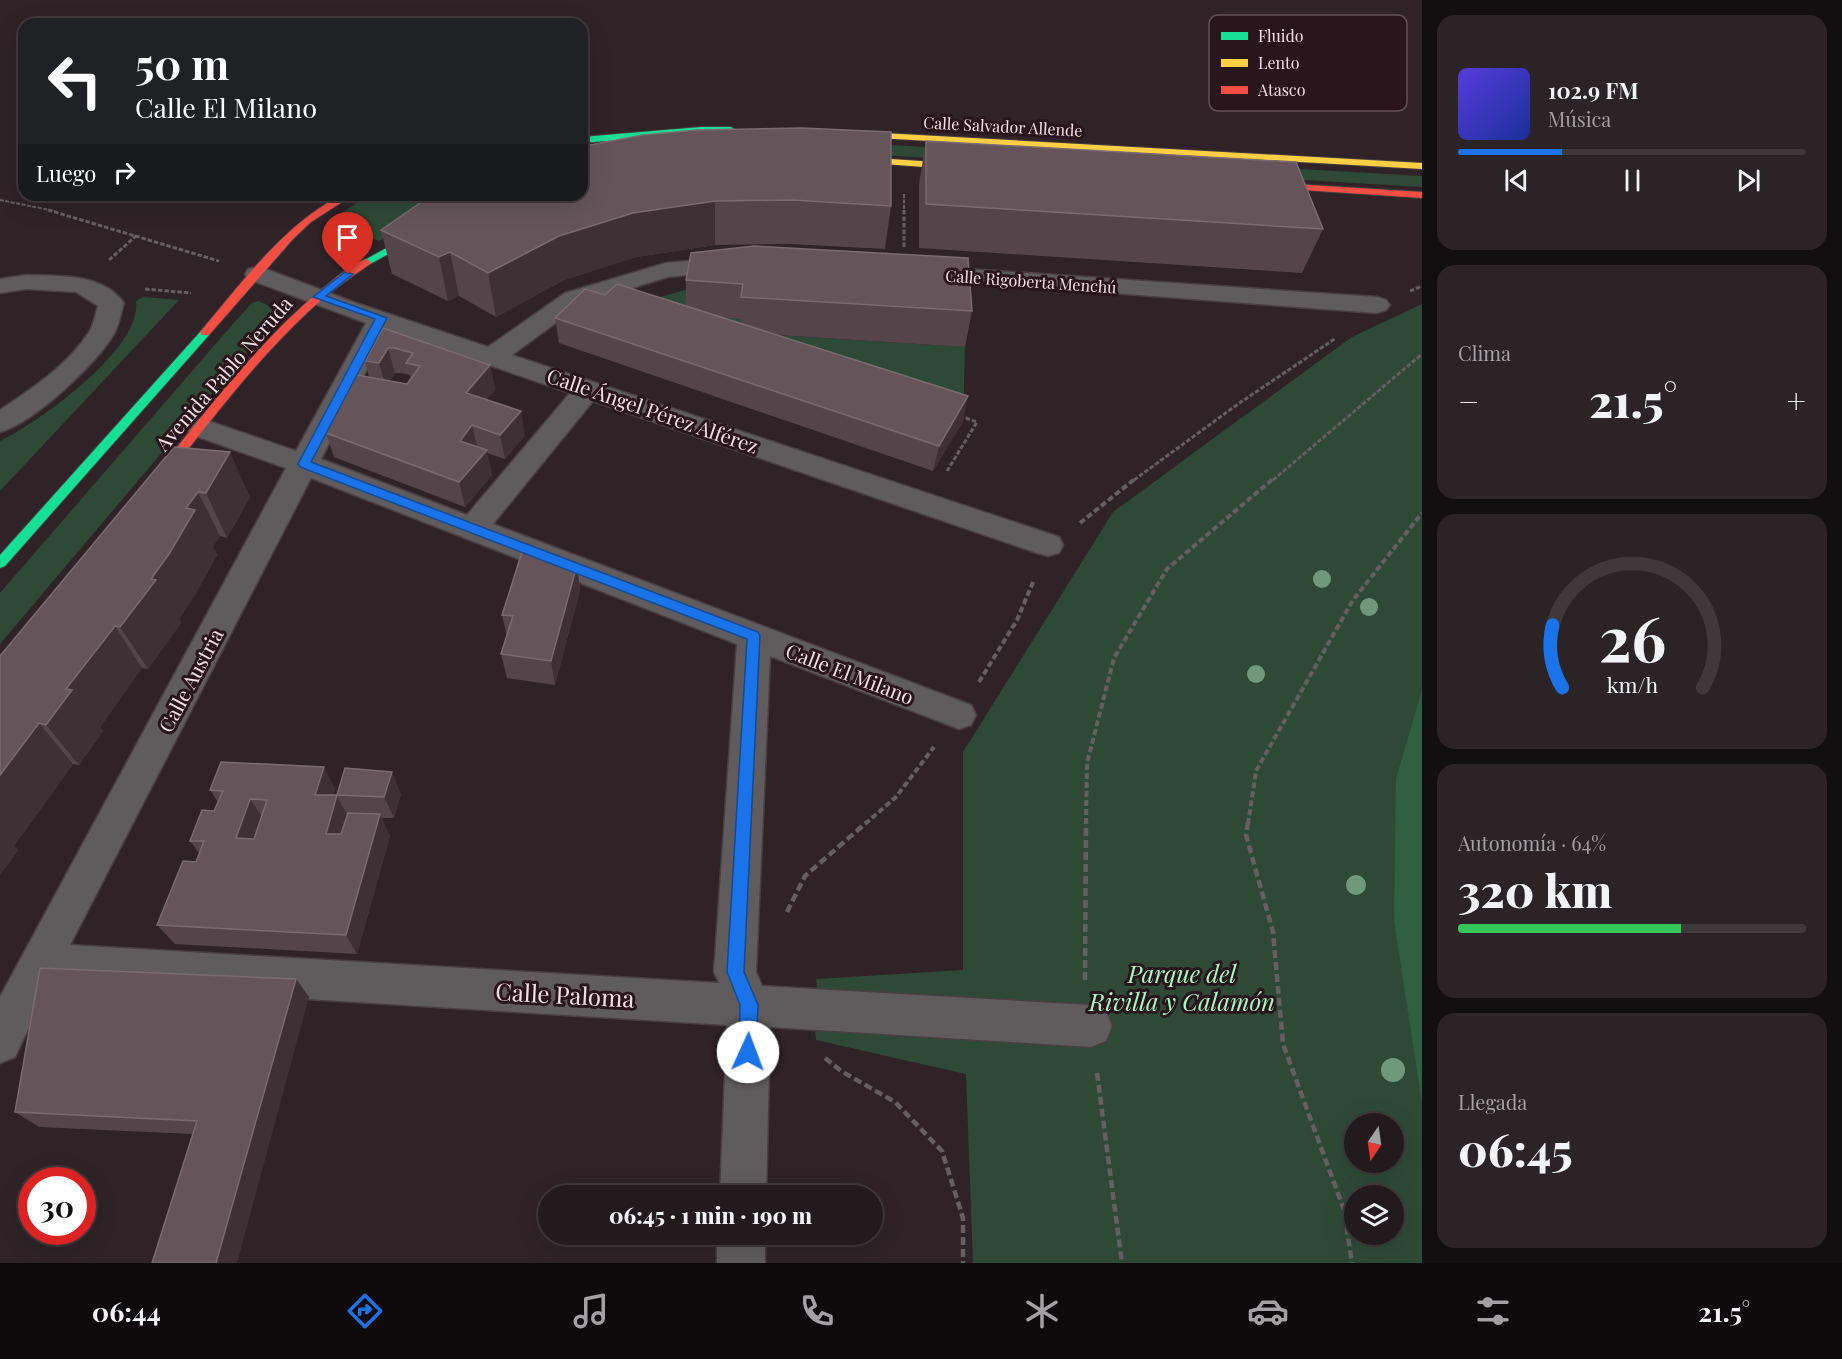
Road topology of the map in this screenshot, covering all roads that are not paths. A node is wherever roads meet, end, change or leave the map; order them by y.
1 (748, 131) edge
2 (830, 133) edge
3 (588, 139) edge
4 (827, 158) edge
5 (1422, 166) edge
6 (976, 167) edge
7 (1247, 184) edge
8 (1422, 195) edge
9 (334, 201) edge
10 (492, 201) edge
11 (755, 263) edge
12 (904, 272) edge
13 (257, 274) junction
14 (0, 286) edge
15 (318, 297) junction
16 (1377, 305) road end
17 (381, 318) junction
18 (493, 356) junction
19 (588, 388) junction
20 (0, 423) edge
21 (200, 428) junction
22 (304, 464) junction
23 (148, 491) edge
24 (473, 528) junction
25 (1048, 545) road end
26 (0, 563) edge
27 (754, 636) junction
28 (959, 715) road end
29 (39, 963) junction
30 (749, 1005) junction
31 (1091, 1026) road end
32 (0, 1042) edge
33 (743, 1185) edge
34 (741, 1245) edge
35 (741, 1263) edge

1 - 3 main road
2 - 5 main road, Calle Salvador Allende
4 - 6 main road
7 - 8 main road
9 - 13 main road
10 - 15 main road
11 - 18 street
12 - 16 street, Calle Rigoberta Menchú
13 - 15 street, Calle Ángel Pérez Alférez
13 - 26 main road, Avenida Pablo Neruda
14 - 20 street
15 - 17 street, Calle Ángel Pérez Alférez
15 - 21 main road, Avenida Pablo Neruda
17 - 18 street, Calle Ángel Pérez Alférez
17 - 22 street, Calle Austria
18 - 19 street, Calle Ángel Pérez Alférez
19 - 24 street
19 - 25 street, Calle Ángel Pérez Alférez
21 - 22 street, Calle El Milano
21 - 23 main road, Avenida Pablo Neruda
22 - 24 street, Calle El Milano
22 - 29 street, Calle Austria
24 - 27 street, Calle El Milano
27 - 28 street, Calle El Milano
27 - 30 street
29 - 30 street, Calle Paloma
29 - 32 street, Calle Austria
30 - 31 street, Calle Paloma
30 - 33 street
34 - 35 street

